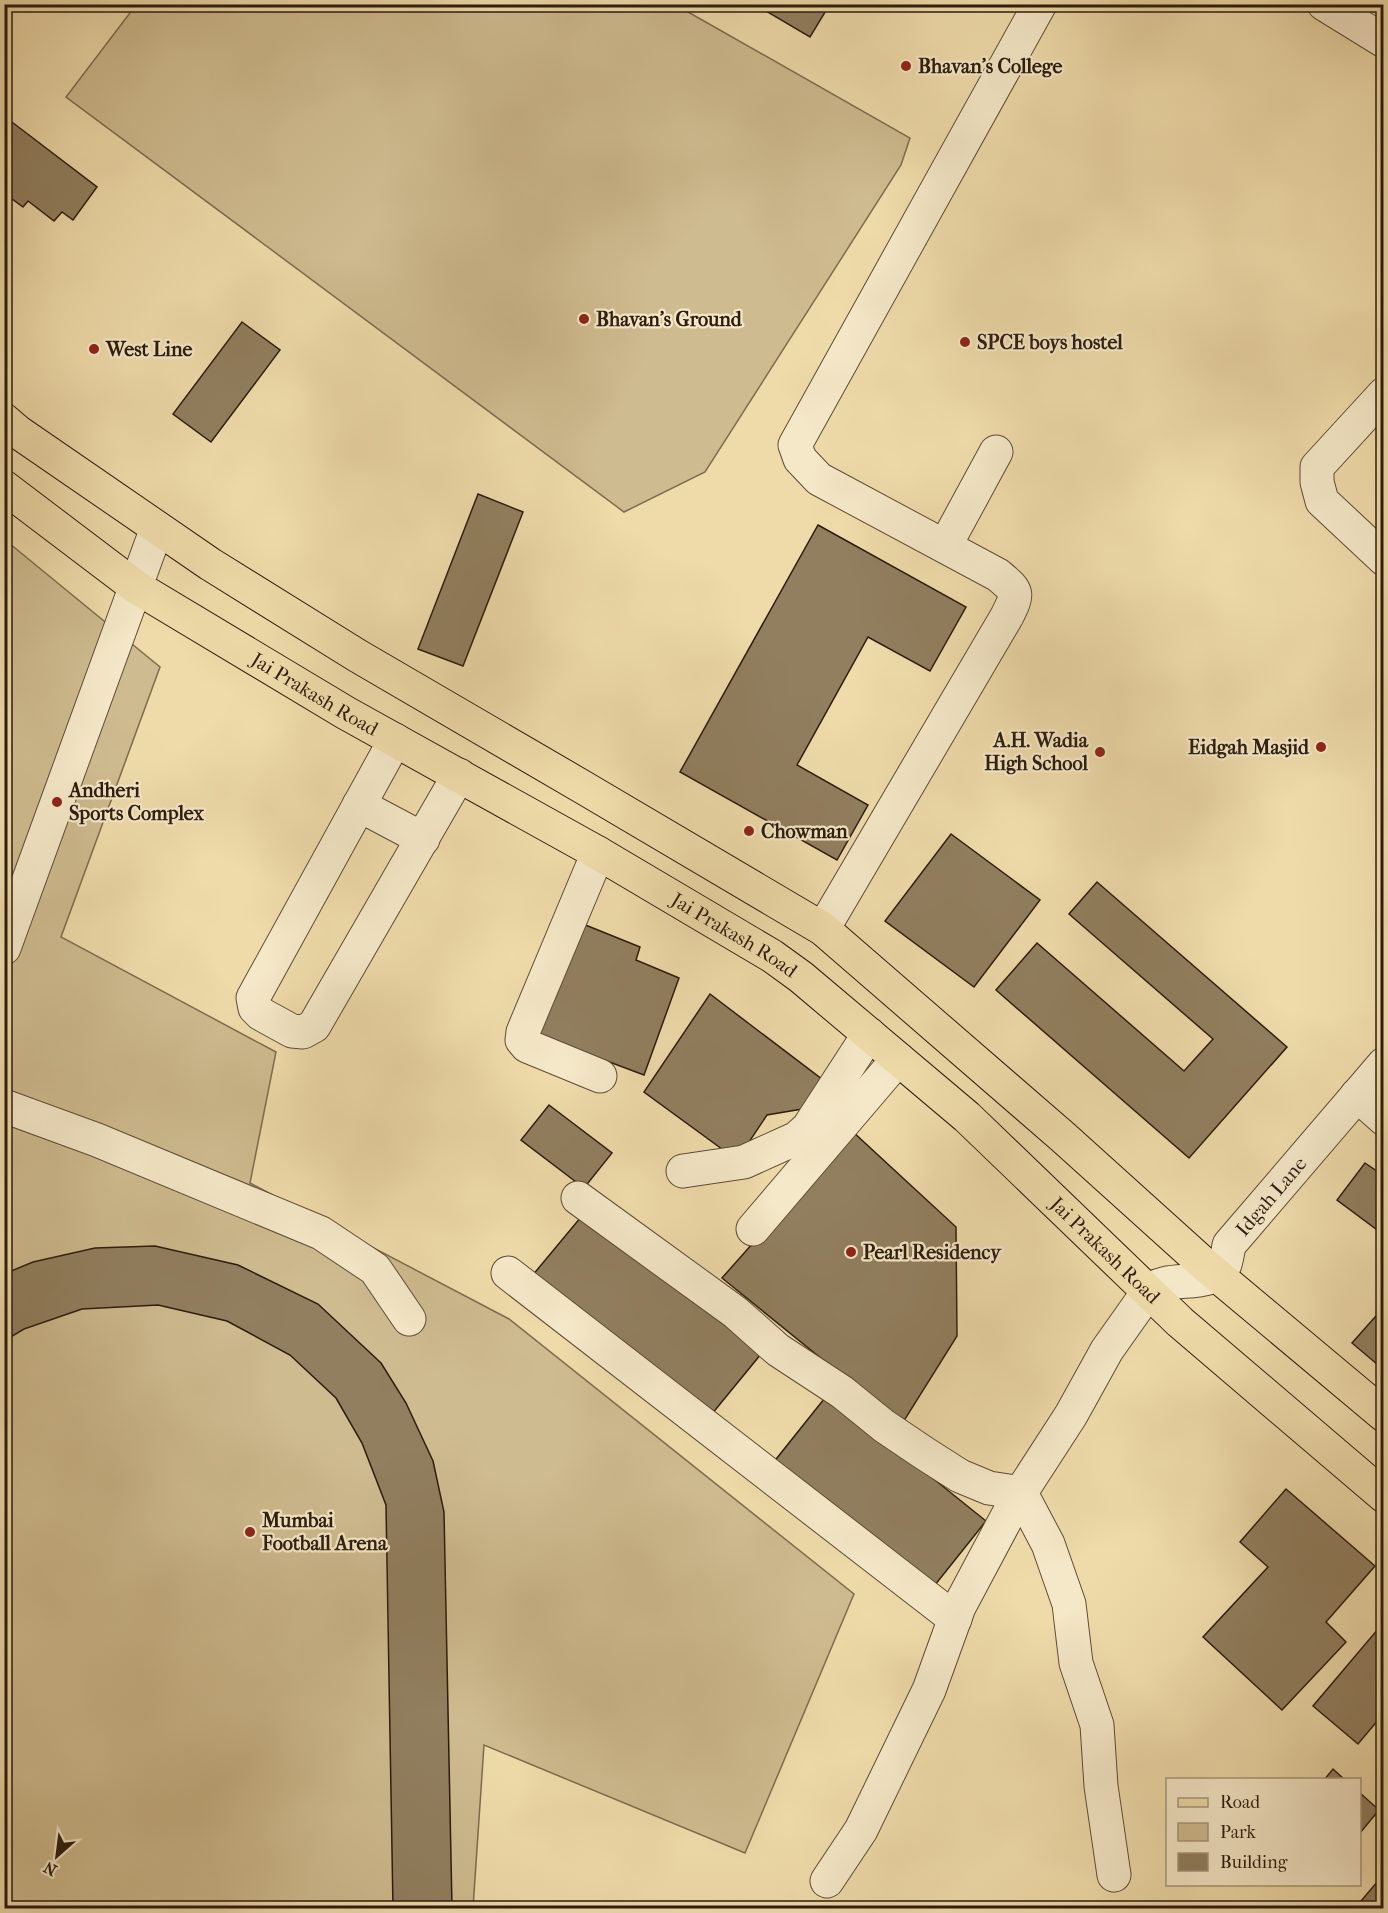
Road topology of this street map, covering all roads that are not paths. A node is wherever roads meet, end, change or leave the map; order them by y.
1 (1040, 4) edge
2 (1324, 4) edge
3 (1383, 41) edge
4 (1383, 394) edge
5 (4, 420) edge
6 (996, 452) dead end
7 (4, 487) edge
8 (157, 528) junction
9 (945, 546) junction
10 (1383, 559) edge
11 (136, 586) junction
12 (395, 740) junction
13 (459, 776) junction
14 (359, 804) junction
15 (423, 839) junction
16 (598, 854) junction
17 (823, 929) junction
18 (4, 948) edge
19 (869, 1034) junction
20 (898, 1059) junction
21 (1383, 1064) edge
22 (600, 1076) dead end
23 (1374, 1103) edge
24 (4, 1106) edge
25 (683, 1171) dead end
26 (578, 1198) dead end
27 (753, 1228) dead end
28 (1220, 1269) junction
29 (508, 1273) dead end
30 (1148, 1292) junction
31 (409, 1320) dead end
32 (1383, 1415) edge
33 (1021, 1493) junction
34 (1383, 1496) edge
35 (955, 1619) junction
36 (1114, 1875) dead end
37 (827, 1881) dead end

1 - 9 street
2 - 3 street
4 - 10 street
5 - 8 main road
6 - 9 street
7 - 11 main road, Jai Prakash Road
8 - 11 street
8 - 17 main road
9 - 17 street
11 - 12 main road, Jai Prakash Road
11 - 18 street
12 - 13 main road, Jai Prakash Road
12 - 14 street
13 - 15 street
13 - 16 main road, Jai Prakash Road
14 - 15 street
14 - 15 street
16 - 19 main road, Jai Prakash Road
16 - 22 street
17 - 28 main road
19 - 20 main road, Jai Prakash Road
19 - 25 street
20 - 27 street
20 - 30 main road, Jai Prakash Road
21 - 23 street, Idgah Lane
23 - 28 street, Idgah Lane
24 - 31 street
26 - 33 street
28 - 30 street
28 - 32 main road
29 - 35 street
30 - 33 street
30 - 34 main road, Jai Prakash Road
33 - 35 street
33 - 36 street
35 - 37 street

